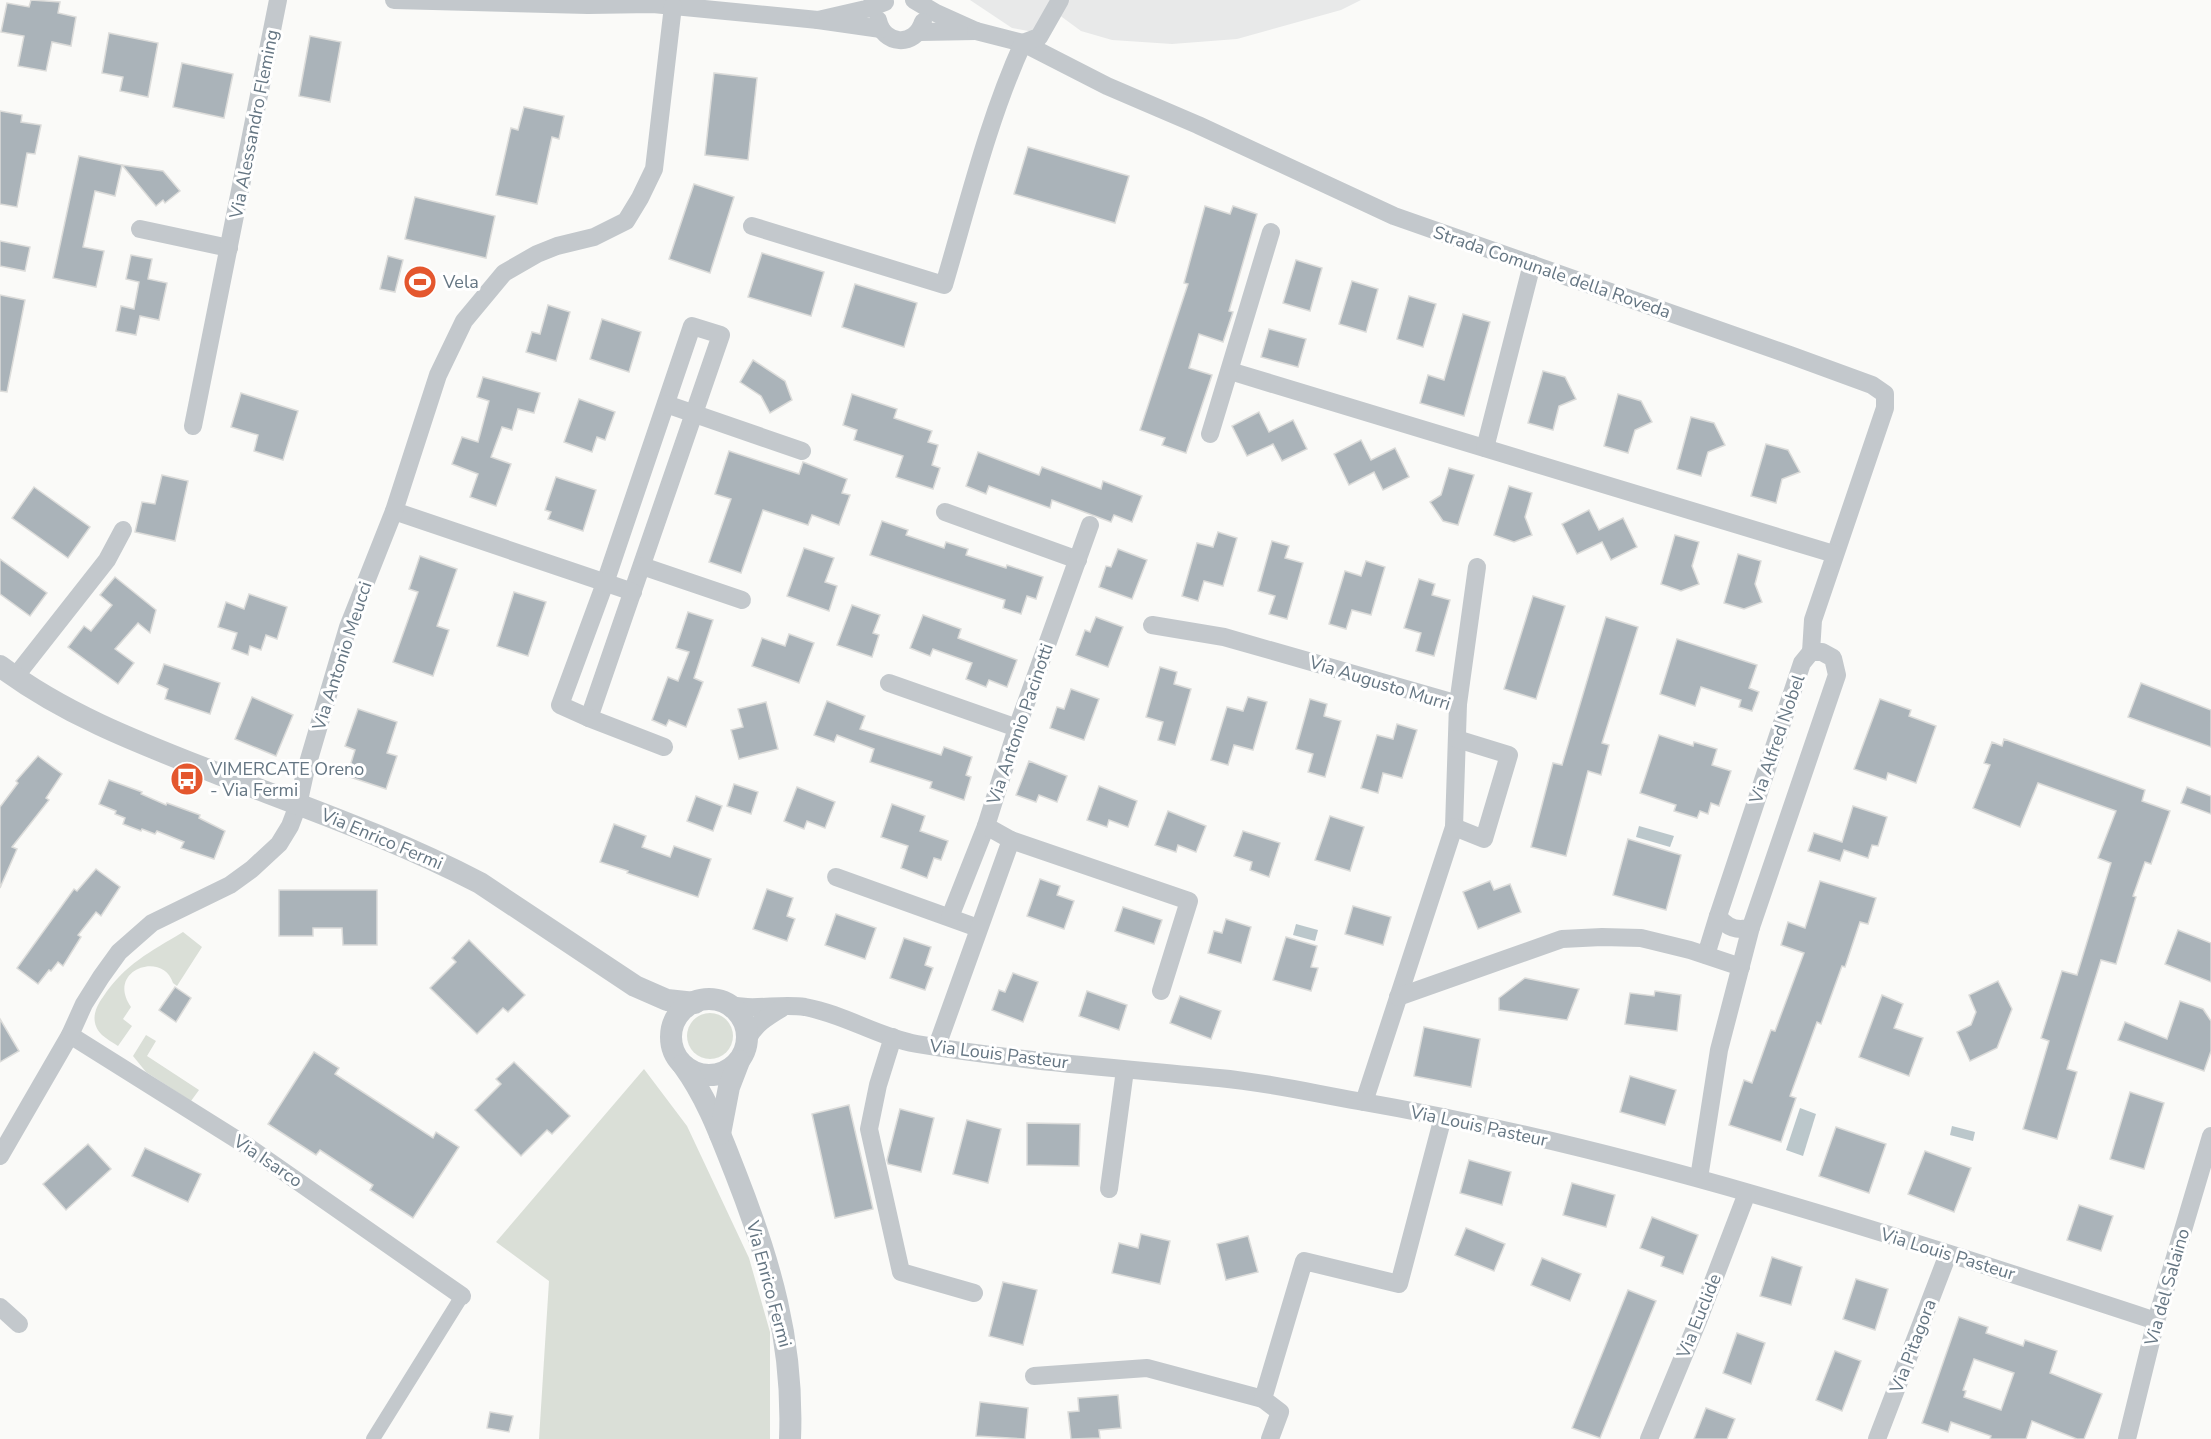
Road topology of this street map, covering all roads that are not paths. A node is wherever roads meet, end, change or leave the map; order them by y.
1 (278, 0) edge
2 (394, 0) edge
3 (913, 0) edge
4 (1060, 0) edge
5 (434, 1) edge
6 (887, 1) edge
7 (673, 6) junction
8 (790, 9) edge
9 (818, 20) junction
10 (881, 29) junction
11 (976, 31) junction
12 (919, 32) junction
13 (1023, 44) junction
14 (752, 226) dead end
15 (140, 229) dead end
16 (1271, 232) dead end
17 (229, 248) junction
18 (1532, 264) junction
19 (1230, 371) junction
20 (666, 404) junction
21 (694, 414) junction
22 (193, 426) dead end
23 (1210, 434) dead end
24 (1485, 448) junction
25 (802, 451) dead end
26 (394, 511) junction
27 (945, 512) dead end
28 (1090, 525) dead end
29 (123, 530) dead end
30 (1834, 554) junction
31 (1078, 560) junction
32 (642, 566) junction
33 (1477, 567) dead end
34 (605, 583) junction
35 (633, 592) junction
36 (742, 600) dead end
37 (1152, 625) dead end
38 (1811, 652) junction
39 (8, 671) edge
40 (889, 683) dead end
41 (1458, 704) junction
42 (589, 718) junction
43 (1017, 728) junction
44 (1457, 739) junction
45 (664, 747) dead end
46 (298, 805) junction
47 (986, 826) junction
48 (1454, 827) junction
49 (1011, 840) junction
50 (836, 877) dead end
51 (1718, 916) junction
52 (950, 917) junction
53 (1751, 927) junction
54 (978, 928) junction
55 (1706, 956) junction
56 (1741, 968) junction
57 (634, 986) junction
58 (1161, 991) dead end
59 (1398, 997) junction
60 (695, 1003) junction
61 (724, 1003) junction
62 (787, 1006) junction
63 (70, 1035) junction
64 (893, 1037) junction
65 (747, 1040) junction
66 (672, 1041) junction
67 (937, 1046) junction
68 (739, 1061) junction
69 (683, 1065) junction
70 (1125, 1070) junction
71 (1364, 1102) junction
72 (1443, 1117) junction
73 (720, 1134) junction
74 (2211, 1136) edge
75 (0, 1156) edge
76 (1699, 1178) junction
77 (1109, 1189) dead end
78 (1747, 1193) junction
79 (1948, 1254) junction
80 (974, 1293) dead end
81 (462, 1296) joint
82 (0, 1307) edge
83 (2156, 1321) junction
84 (19, 1324) dead end
85 (1034, 1376) dead end
86 (1263, 1399) junction
87 (373, 1439) edge
88 (790, 1439) edge
89 (1270, 1439) edge
90 (1649, 1439) edge
91 (1877, 1439) edge
92 (2127, 1439) edge

1 - 17 street, Via Alessandro Fleming
2 - 5 street
3 - 11 street, Strada Comunale della Roveda
3 - 12 street, Strada Comunale della Roveda
4 - 13 street
5 - 7 street
6 - 9 street, Strada Comunale della Roveda
6 - 10 street, Strada Comunale della Roveda
7 - 8 street, Strada Comunale della Roveda
7 - 26 street, Via Antonio Meucci
8 - 9 street, Strada Comunale della Roveda
9 - 10 street, Strada Comunale della Roveda
10 - 12 street, Strada Comunale della Roveda
11 - 12 street, Strada Comunale della Roveda
11 - 13 street, Strada Comunale della Roveda
13 - 14 street
13 - 18 street, Strada Comunale della Roveda
15 - 17 street
16 - 19 street
17 - 22 street, Via Alessandro Fleming
18 - 24 street
18 - 30 street, Strada Comunale della Roveda
19 - 23 street
19 - 24 street
20 - 21 street
20 - 21 street
20 - 34 street
21 - 25 street
21 - 32 street
24 - 30 street
26 - 34 street
26 - 46 street, Via Antonio Meucci
27 - 31 street
28 - 31 street, Via Antonio Pacinotti
29 - 39 street, Via Enrico Fermi
30 - 38 street, Strada Comunale della Roveda
31 - 43 street, Via Antonio Pacinotti
32 - 35 street
32 - 36 street
33 - 41 street
34 - 35 street
34 - 42 street
35 - 42 street
37 - 41 street, Via Augusto Murri
38 - 51 street, Via Alfred Nobel
38 - 53 street, Via Alfred Nobel
39 - 46 street, Via Enrico Fermi
40 - 43 street
41 - 44 street, Via Augusto Murri
42 - 45 street
43 - 47 street, Via Antonio Pacinotti
44 - 48 street, Via Augusto Murri
44 - 48 street
46 - 57 street, Via Enrico Fermi
46 - 63 street
47 - 49 street, Via Antonio Pacinotti
47 - 52 street
48 - 59 street, Via Augusto Murri
49 - 54 street
49 - 58 street, Via Antonio Pacinotti
50 - 52 street
51 - 53 street
51 - 55 street, Via Alfred Nobel
52 - 54 street
53 - 56 street, Via Alfred Nobel
54 - 67 street
55 - 56 street
55 - 59 street
56 - 76 street, Via Alfred Nobel
57 - 60 street, Via Enrico Fermi
57 - 66 street, Via Enrico Fermi
59 - 71 street, Via Augusto Murri
60 - 61 street
60 - 66 street
61 - 62 street, Via Louis Pasteur
61 - 65 street
62 - 64 street, Via Louis Pasteur
62 - 65 street
63 - 75 street
63 - 81 street, Via Isarco
64 - 67 street, Via Louis Pasteur
64 - 80 street
65 - 68 street
66 - 69 street
67 - 70 street, Via Louis Pasteur
68 - 69 street
68 - 73 street
69 - 73 street, Via Enrico Fermi
70 - 71 street, Via Louis Pasteur
70 - 77 street
71 - 72 street, Via Louis Pasteur
72 - 76 street, Via Louis Pasteur
72 - 86 street
73 - 88 street, Via Enrico Fermi
74 - 83 street, Via del Salaino
76 - 78 street, Via Louis Pasteur
78 - 79 street, Via Louis Pasteur
78 - 90 street, Via Euclide
79 - 83 street, Via Louis Pasteur
79 - 91 street, Via Pitagora
81 - 87 street
82 - 84 street
83 - 92 street, Via del Salaino
85 - 86 street
86 - 89 street

